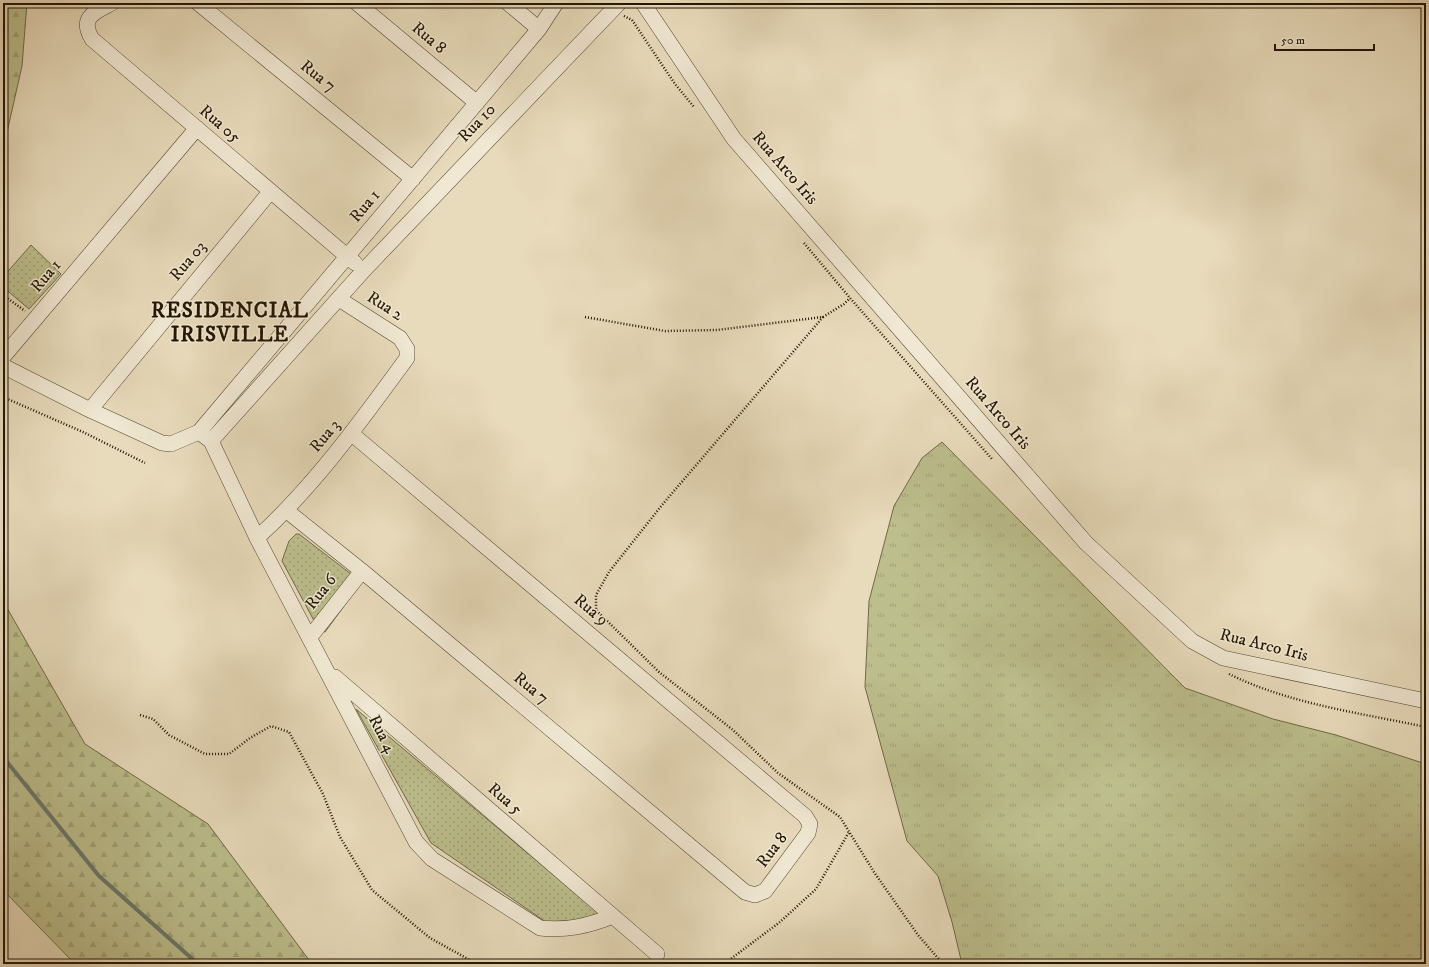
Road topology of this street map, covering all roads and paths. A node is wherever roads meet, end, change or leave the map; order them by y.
1 (112, 3) edge
2 (198, 3) edge
3 (357, 3) edge
4 (508, 3) edge
5 (556, 3) edge
6 (619, 3) edge
7 (642, 3) edge
8 (539, 29) junction
9 (477, 103) junction
10 (197, 128) junction
11 (413, 178) junction
12 (270, 192) junction
13 (347, 257) junction
14 (364, 270) junction
15 (864, 288) junction
16 (3, 295) edge
17 (339, 299) junction
18 (584, 317) dead end
19 (823, 317) junction
20 (34, 320) junction
21 (407, 349) joint
22 (3, 357) edge
23 (3, 366) edge
24 (3, 397) edge
25 (90, 410) junction
26 (199, 432) junction
27 (352, 434) junction
28 (211, 441) junction
29 (145, 463) dead end
30 (287, 511) junction
31 (257, 538) junction
32 (362, 571) junction
33 (310, 637) junction
34 (328, 672) junction
35 (1426, 701) edge
36 (140, 715) dead end
37 (806, 816) joint
38 (850, 832) junction
39 (750, 894) joint
40 (612, 916) junction
41 (657, 954) dead end
42 (477, 964) edge
43 (724, 964) edge
44 (943, 964) edge

1 - 10 street, Rua 05
2 - 11 street, Rua 7
3 - 9 street, Rua 8
4 - 8 street
5 - 8 street, Rua 1
6 - 14 street, Rua 10
7 - 15 street, Rua Arco Iris
8 - 9 street, Rua 1
9 - 11 street, Rua 1
10 - 12 street, Rua 05
10 - 20 street, Rua 1
11 - 13 street, Rua 1
12 - 13 street, Rua 05
12 - 25 street, Rua 03
13 - 14 street, Rua 05
13 - 26 street, Rua 1
14 - 17 street
15 - 19 path
15 - 35 street, Rua Arco Iris
16 - 20 path
17 - 21 street, Rua 2
17 - 28 street
18 - 19 path
19 - 38 path
20 - 22 street, Rua 1
21 - 27 street, Rua 3
23 - 25 street, Rua 1
24 - 29 path
25 - 26 street, Rua 1
26 - 28 street
27 - 30 street, Rua 3
27 - 37 street, Rua 9
28 - 31 street, Rua 4
30 - 31 street, Rua 3
30 - 32 street, Rua 7
31 - 33 street, Rua 4
32 - 33 street, Rua 6
32 - 39 street, Rua 7
33 - 34 street, Rua 4
34 - 40 street, Rua 5
34 - 40 street, Rua 4
36 - 42 path
37 - 39 street, Rua 8
38 - 43 path
38 - 44 path
40 - 41 street, Rua 5

